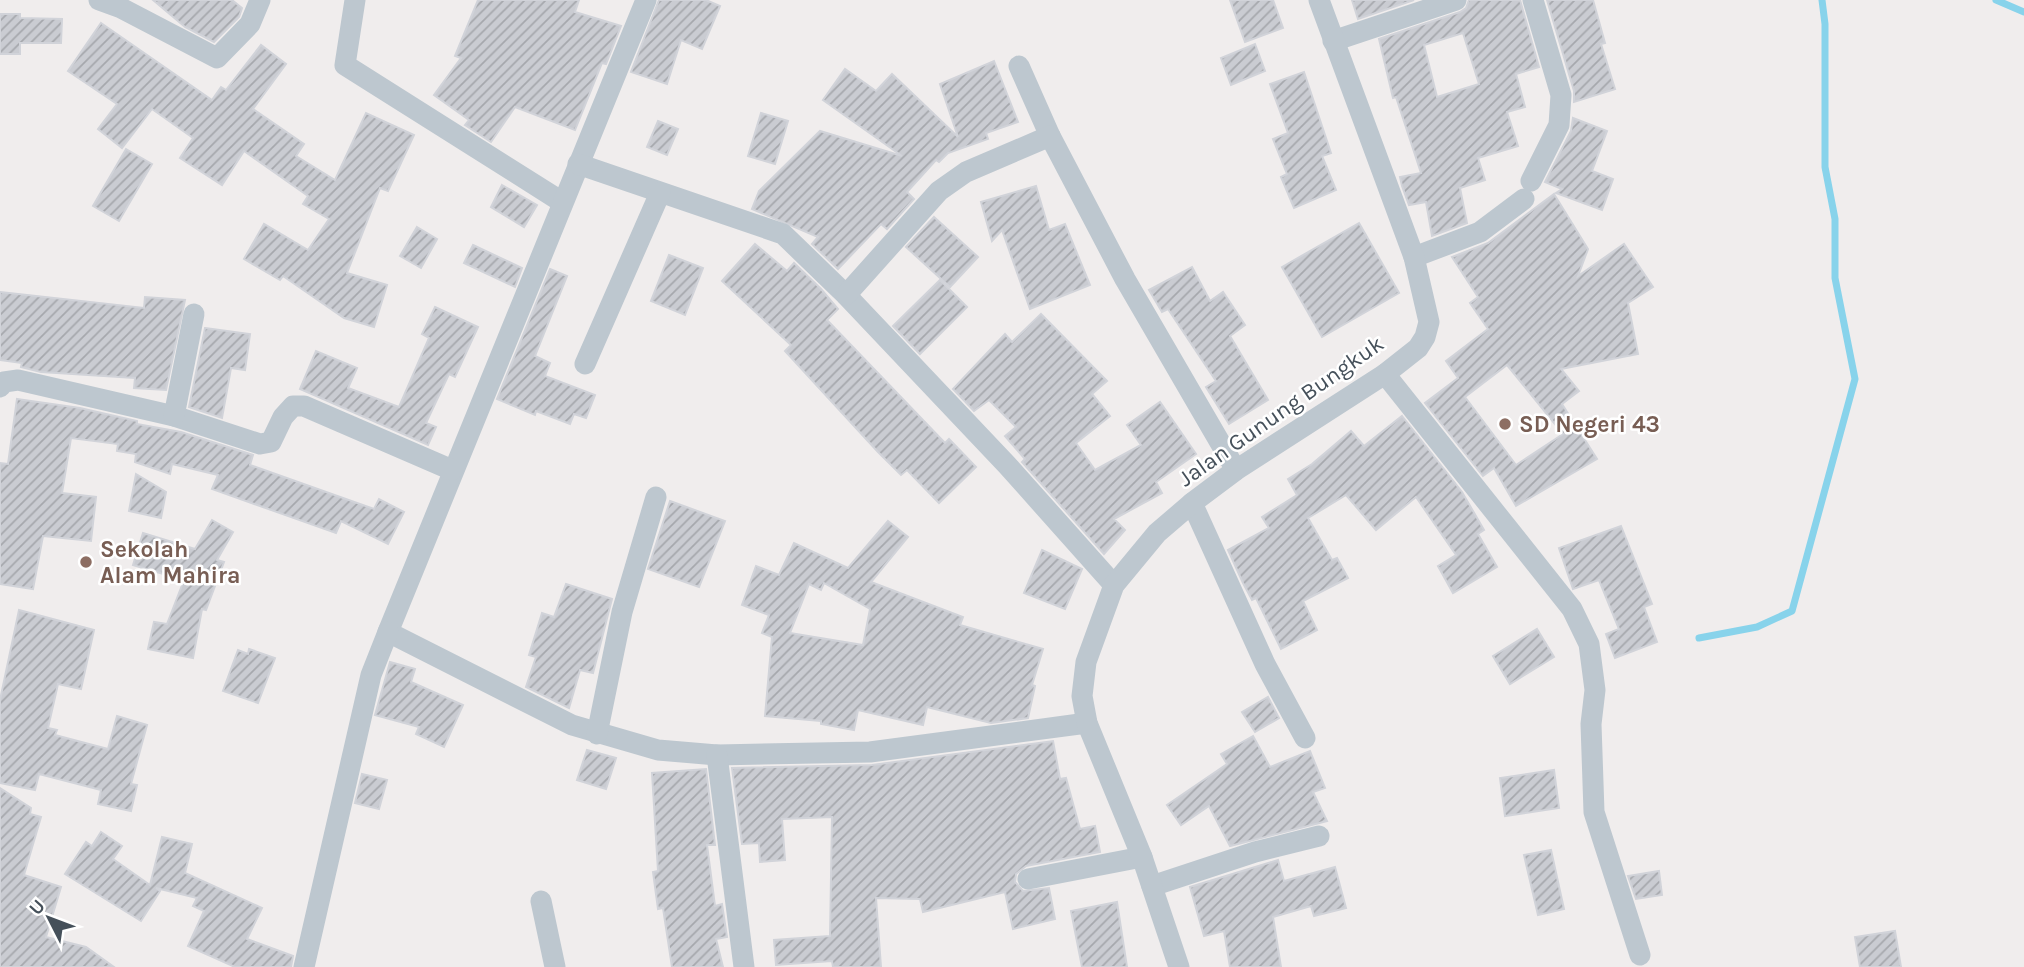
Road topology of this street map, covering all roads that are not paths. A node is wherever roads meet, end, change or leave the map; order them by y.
1 (99, 0) edge
2 (260, 0) edge
3 (355, 0) edge
4 (646, 0) edge
5 (1319, 0) edge
6 (1456, 0) edge
7 (1533, 0) edge
8 (1333, 41) junction
9 (1019, 66) dead end
10 (1050, 136) junction
11 (584, 166) junction
12 (660, 193) junction
13 (562, 202) junction
14 (1414, 257) junction
15 (846, 295) junction
16 (194, 314) dead end
17 (585, 364) dead end
18 (1385, 374) junction
19 (1, 383) edge
20 (174, 416) junction
21 (452, 470) junction
22 (1236, 470) junction
23 (656, 497) dead end
24 (1192, 503) junction
25 (1114, 585) junction
26 (394, 635) junction
27 (1087, 723) junction
28 (597, 734) junction
29 (1305, 738) dead end
30 (717, 755) junction
31 (1319, 836) dead end
32 (1142, 857) junction
33 (1028, 879) dead end
34 (1152, 886) junction
35 (541, 901) dead end
36 (1640, 955) dead end
37 (304, 967) edge
38 (555, 967) edge
39 (744, 967) edge
40 (1179, 967) edge

1 - 2 street
3 - 13 street
4 - 11 street
5 - 8 street, Jalan Gunung Bungkuk
6 - 8 street
7 - 14 street
8 - 14 street, Jalan Gunung Bungkuk
9 - 10 street
10 - 15 street
10 - 22 street
11 - 12 street
11 - 13 street
12 - 15 street
12 - 17 street
13 - 21 street
14 - 18 street, Jalan Gunung Bungkuk
15 - 25 street
16 - 20 street
18 - 22 street, Jalan Gunung Bungkuk
18 - 36 street
19 - 20 street
20 - 21 street
21 - 26 street
22 - 24 street, Jalan Gunung Bungkuk
23 - 28 street
24 - 25 street, Jalan Gunung Bungkuk
24 - 29 street
25 - 27 street, Jalan Gunung Bungkuk
26 - 28 street
26 - 37 street
27 - 30 street
27 - 32 street, Jalan Gunung Bungkuk
28 - 30 street
30 - 39 street
31 - 34 street
32 - 33 street
32 - 34 street, Jalan Gunung Bungkuk
34 - 40 street, Jalan Gunung Bungkuk
35 - 38 street

